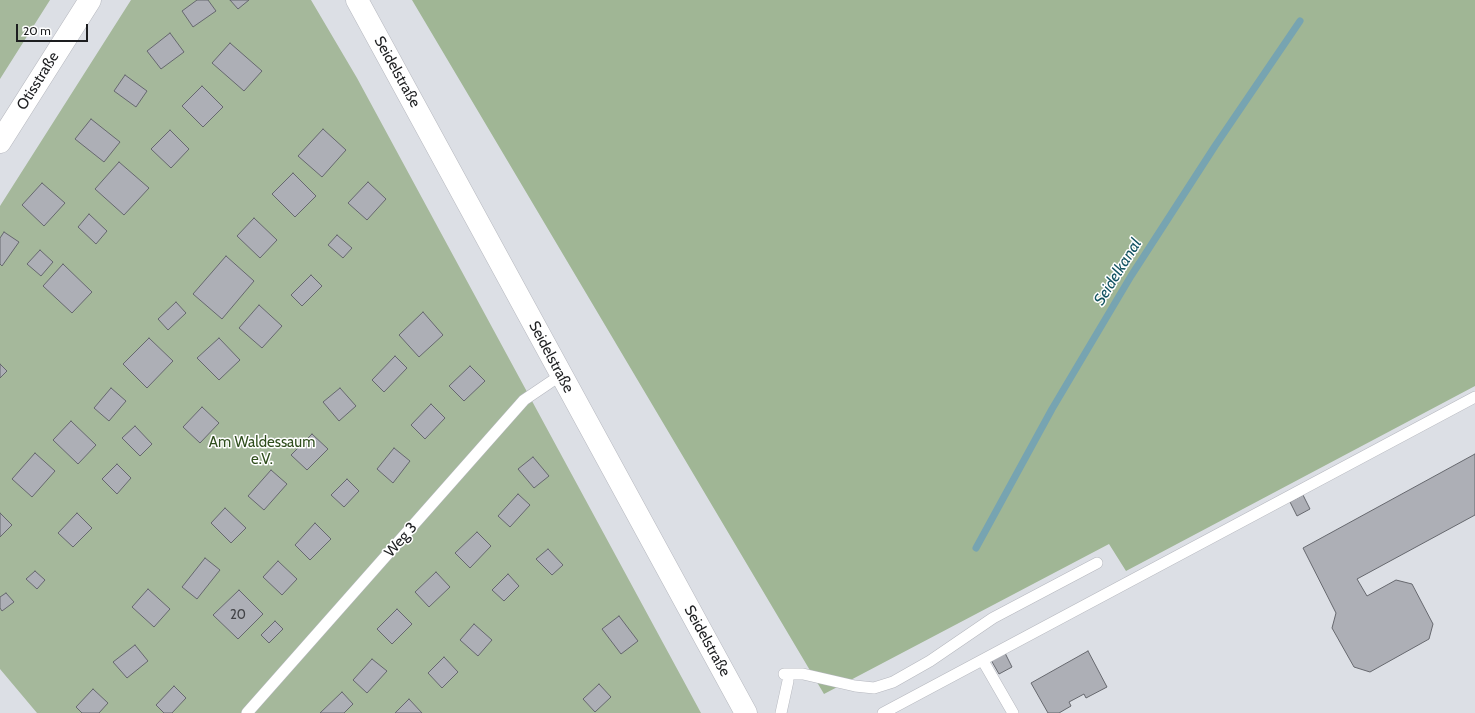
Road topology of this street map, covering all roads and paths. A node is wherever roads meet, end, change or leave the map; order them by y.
1 (90, 0) edge
2 (357, 0) edge
3 (0, 142) edge
4 (561, 375) junction
5 (1475, 398) edge
6 (1097, 563) dead end
7 (983, 660) junction
8 (248, 713) edge
9 (746, 713) edge
10 (781, 713) edge
11 (883, 713) edge
12 (1013, 713) edge

1 - 3 main road, Otisstraße
2 - 4 main road, Seidelstraße
4 - 8 lane, Weg 3
4 - 9 main road, Seidelstraße
5 - 7 lane
6 - 10 lane
7 - 11 lane
7 - 12 lane

